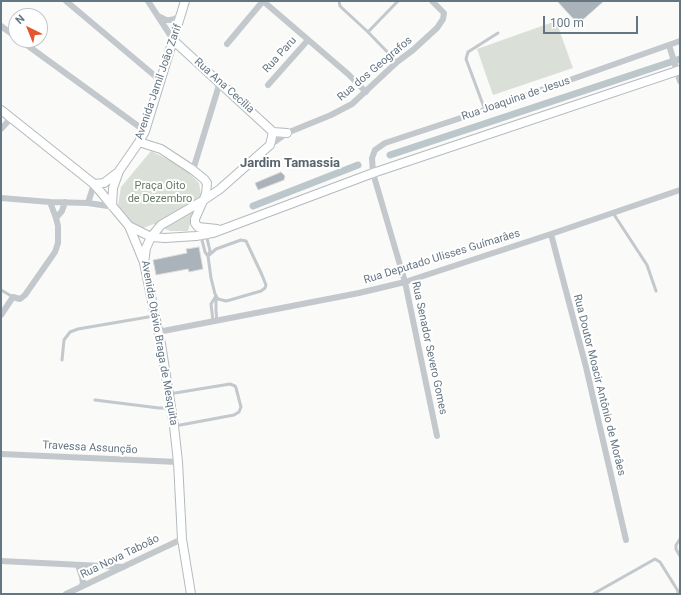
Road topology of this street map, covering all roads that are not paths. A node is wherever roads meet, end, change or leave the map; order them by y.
1 (66, 1) edge
2 (148, 1) edge
3 (185, 1) edge
4 (263, 1) edge
5 (339, 1) edge
6 (398, 1) edge
7 (432, 1) edge
8 (182, 14) junction
9 (156, 15) junction
10 (368, 32) junction
11 (498, 33) dead end
12 (308, 40) junction
13 (174, 41) junction
14 (680, 41) edge
15 (227, 44) dead end
16 (669, 45) junction
17 (31, 48) edge
18 (397, 62) junction
19 (678, 70) edge
20 (161, 81) junction
21 (220, 82) junction
22 (680, 82) edge
23 (268, 85) dead end
24 (366, 92) junction
25 (1, 110) edge
26 (485, 110) junction
27 (11, 118) junction
28 (1, 129) edge
29 (145, 131) junction
30 (273, 132) junction
31 (287, 133) junction
32 (139, 142) junction
33 (270, 145) junction
34 (193, 170) junction
35 (119, 171) junction
36 (373, 173) junction
37 (94, 184) junction
38 (680, 190) edge
39 (1, 198) edge
40 (204, 200) junction
41 (50, 202) junction
42 (65, 202) junction
43 (88, 203) junction
44 (112, 206) junction
45 (613, 213) junction
46 (56, 218) junction
47 (129, 226) junction
48 (225, 229) junction
49 (551, 234) junction
50 (203, 235) junction
51 (151, 236) junction
52 (208, 256) junction
53 (144, 263) junction
54 (405, 282) junction
55 (1, 290) edge
56 (656, 292) dead end
57 (216, 296) junction
58 (13, 297) junction
59 (1, 315) edge
60 (154, 316) junction
61 (215, 321) junction
62 (158, 332) junction
63 (62, 360) dead end
64 (168, 394) junction
65 (95, 400) dead end
66 (171, 408) junction
67 (174, 426) junction
68 (437, 436) dead end
69 (1, 454) edge
70 (178, 462) junction
71 (182, 539) junction
72 (680, 539) edge
73 (626, 540) dead end
74 (680, 556) edge
75 (2, 562) edge
76 (78, 565) junction
77 (125, 567) junction
78 (81, 586) junction
79 (66, 594) edge
80 (191, 594) edge
81 (593, 594) edge
82 (678, 594) edge

1 - 20 street
2 - 9 street
3 - 8 main road, Avenida Jamil João Zarif
4 - 12 street
4 - 15 street
5 - 10 lane
6 - 10 lane
7 - 18 street, Rua dos Geografos
8 - 9 street
8 - 13 main road, Avenida Jamil João Zarif
9 - 13 street
10 - 18 lane
11 - 26 lane
12 - 23 street, Rua Paru
12 - 24 street
13 - 20 main road, Avenida Jamil João Zarif
13 - 21 main road, Rua Ana Cecília
14 - 16 street, Rua Joaquina de Jesus
16 - 19 street
16 - 26 street, Rua Joaquina de Jesus
17 - 29 street
18 - 24 street, Rua dos Geografos
19 - 22 street
19 - 36 main road
20 - 29 main road, Avenida Jamil João Zarif
21 - 30 main road, Rua Ana Cecília
21 - 34 street
24 - 31 street, Rua dos Geografos
25 - 27 main road
26 - 36 street, Rua Joaquina de Jesus
27 - 28 street
27 - 37 main road
29 - 32 main road, Avenida Jamil João Zarif
30 - 31 main road
30 - 33 main road
31 - 33 street, Rua dos Geografos
32 - 34 main road
32 - 35 main road, Avenida Jamil João Zarif
33 - 40 main road
34 - 40 main road
35 - 37 main road
35 - 44 main road, Avenida Jamil João Zarif
36 - 48 main road
36 - 54 street, Rua Senador Severo Gomes
37 - 43 street
37 - 44 main road
38 - 45 street, Rua Deputado Ulisses Guímarâes
39 - 41 street
40 - 48 main road
40 - 51 main road
41 - 42 street
41 - 46 street
42 - 43 street
42 - 46 street
43 - 44 street
44 - 47 main road
45 - 49 street, Rua Deputado Ulisses Guímarâes
45 - 56 lane
46 - 58 street
47 - 51 main road
47 - 53 main road
48 - 50 main road
49 - 54 street, Rua Deputado Ulisses Guímarâes
49 - 73 street, Rua Doutor Moacir Antônio de Morâes
50 - 51 main road
50 - 52 lane
51 - 53 main road, Avenida Otávio Braga de Mesquita
52 - 57 lane
52 - 57 lane
53 - 60 main road, Avenida Otávio Braga de Mesquita
54 - 61 street, Rua Deputado Ulisses Guímarâes
54 - 68 street, Rua Senador Severo Gomes
55 - 58 lane
57 - 61 lane
58 - 59 street
60 - 62 main road, Avenida Otávio Braga de Mesquita
60 - 63 lane
61 - 62 street, Rua Deputado Ulisses Guímarâes
62 - 64 main road, Avenida Otávio Braga de Mesquita
64 - 66 main road, Avenida Otávio Braga de Mesquita
64 - 67 lane
65 - 66 lane
66 - 67 main road, Avenida Otávio Braga de Mesquita
67 - 70 main road, Avenida Otávio Braga de Mesquita
69 - 70 street, Travessa Assunção
70 - 71 main road, Avenida Otávio Braga de Mesquita
71 - 77 street, Rua Nova Taboão
71 - 80 main road, Avenida Otávio Braga de Mesquita
72 - 74 lane
75 - 76 street
76 - 77 street
76 - 78 street
77 - 78 street, Rua Nova Taboão
78 - 79 street, Rua Nova Taboão
81 - 82 lane

